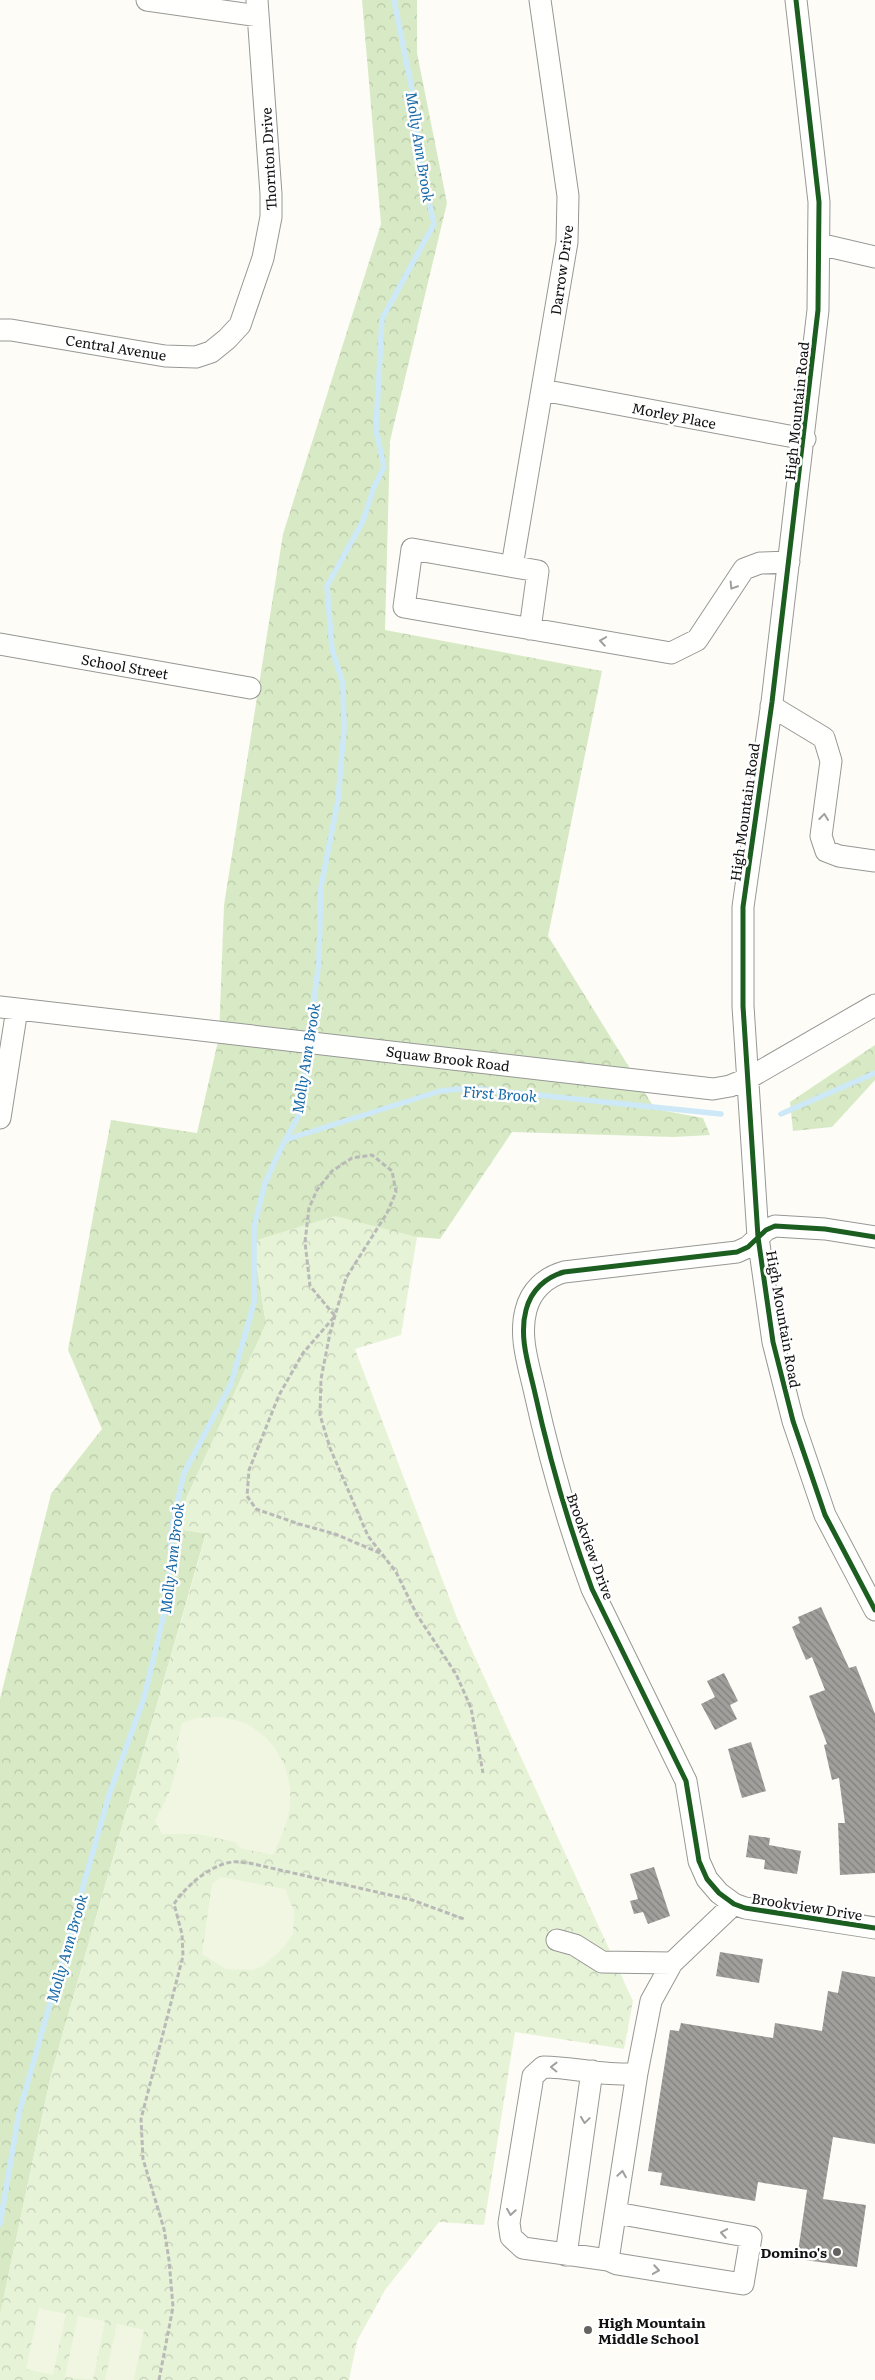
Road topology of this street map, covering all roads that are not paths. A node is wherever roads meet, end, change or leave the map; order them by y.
1 (147, 0) edge
2 (540, 0) edge
3 (796, 0) edge
4 (258, 8) edge
5 (819, 244) junction
6 (875, 257) edge
7 (0, 330) edge
8 (227, 339) joint
9 (542, 390) junction
10 (805, 439) junction
11 (789, 562) junction
12 (512, 566) junction
13 (530, 629) junction
14 (0, 644) edge
15 (250, 688) dead end
16 (771, 706) junction
17 (875, 861) edge
18 (875, 1005) edge
19 (9, 1008) edge
20 (747, 1079) junction
21 (0, 1118) edge
22 (875, 1237) edge
23 (758, 1238) junction
24 (875, 1610) edge
25 (734, 1904) junction
26 (875, 1928) edge
27 (557, 1940) dead end
28 (672, 1963) junction
29 (592, 2071) junction
30 (637, 2073) junction
31 (616, 2213) junction
32 (566, 2255) junction
33 (608, 2260) junction

1 - 4 street
2 - 9 street, Darrow Drive
3 - 5 street, High Mountain Road
4 - 8 street, Thornton Drive
5 - 6 street
5 - 10 street, High Mountain Road
7 - 8 street, Central Avenue
9 - 10 street, Morley Place
9 - 12 street, Darrow Drive
10 - 11 street, High Mountain Road
11 -> 13 street
11 - 16 street, High Mountain Road
12 - 13 street
12 - 13 street
14 - 15 street, School Street
17 -> 16 street
16 - 20 street, High Mountain Road
18 - 20 street, Squaw Brook Road
19 - 20 street, Squaw Brook Road
19 - 21 street
20 - 23 street, High Mountain Road
22 - 23 street, Brookview Drive
23 - 24 street, High Mountain Road
23 - 25 street, Brookview Drive
25 - 26 street, Brookview Drive
25 - 28 street
27 - 28 street
28 - 30 street
29 - 30 street
29 -> 32 street
29 -> 32 street
31 -> 30 street
31 - 33 street
33 -> 31 street
32 - 33 street

